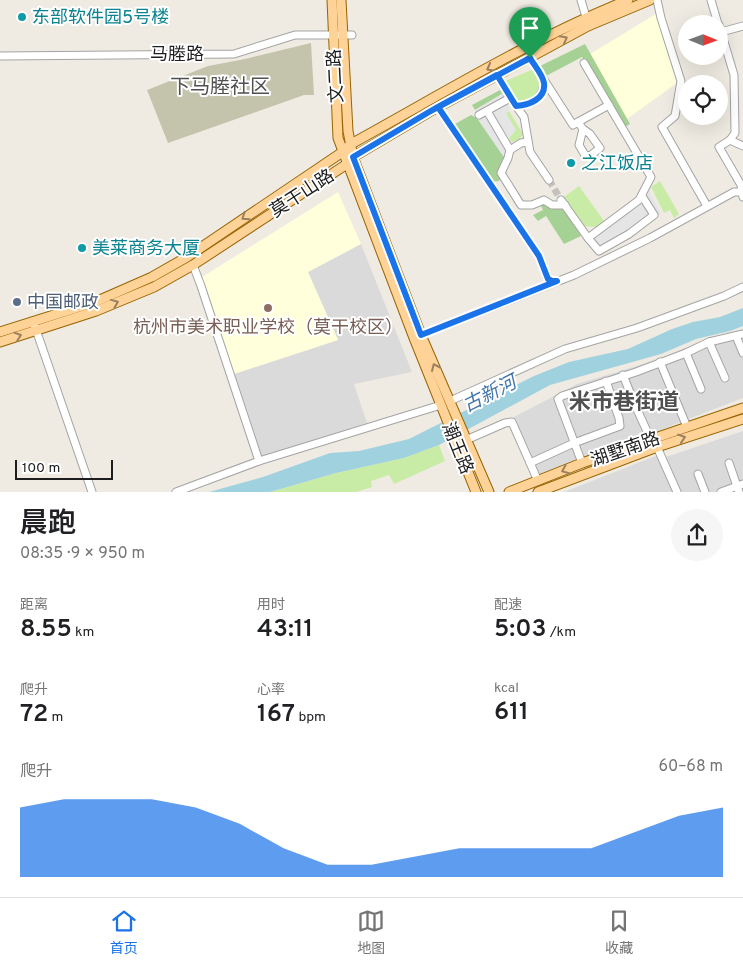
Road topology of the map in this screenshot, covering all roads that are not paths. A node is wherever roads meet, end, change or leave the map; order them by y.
1 (332, 0) edge
2 (341, 0) edge
3 (581, 0) edge
4 (628, 0) edge
5 (650, 0) edge
6 (657, 0) edge
7 (711, 0) edge
8 (715, 15) edge
9 (586, 17) junction
10 (743, 26) edge
11 (728, 27) edge
12 (333, 35) junction
13 (347, 35) junction
14 (728, 55) edge
15 (0, 56) edge
16 (530, 58) junction
17 (584, 63) dead end
18 (497, 75) junction
19 (544, 81) junction
20 (510, 98) junction
21 (608, 105) junction
22 (516, 106) junction
23 (438, 107) junction
24 (487, 111) junction
25 (479, 115) dead end
26 (578, 122) junction
27 (583, 129) dead end
28 (730, 140) junction
29 (528, 142) junction
30 (351, 144) junction
31 (743, 146) edge
32 (510, 150) junction
33 (344, 151) junction
34 (350, 160) junction
35 (549, 180) tunnel mouth
36 (742, 194) edge
37 (642, 196) junction
38 (706, 206) junction
39 (588, 238) junction
40 (192, 265) junction
41 (557, 281) junction
42 (743, 287) edge
43 (34, 325) junction
44 (0, 332) edge
45 (421, 335) junction
46 (739, 335) edge
47 (0, 342) edge
48 (709, 342) junction
49 (743, 352) edge
50 (686, 353) junction
51 (660, 362) junction
52 (623, 375) junction
53 (725, 378) dead end
54 (606, 381) junction
55 (701, 389) dead end
56 (445, 403) junction
57 (743, 408) edge
58 (743, 418) edge
59 (687, 427) junction
60 (465, 437) junction
61 (574, 443) junction
62 (654, 444) junction
63 (259, 461) junction
64 (530, 463) junction
65 (582, 463) junction
66 (729, 463) dead end
67 (698, 474) dead end
68 (538, 481) junction
69 (739, 487) edge
70 (554, 489) edge
71 (92, 492) edge
72 (176, 492) edge
73 (476, 492) edge
74 (489, 492) edge
75 (509, 492) edge
76 (538, 492) edge
77 (677, 492) edge
78 (705, 492) edge
79 (721, 492) edge

1 - 12 main road, 文二路
2 - 13 main road, 文二路
3 - 9 street
4 - 9 main road, 莫干山路
16 -> 5 main road, 莫干山路
6 - 38 street
7 - 8 street
9 -> 30 main road, 莫干山路
10 - 11 street
12 - 13 street, 马塍路
12 - 15 street, 马塍路
12 - 33 main road, 文二路
13 - 30 main road, 文二路
14 - 28 street
16 - 18 main road, 莫干山路
16 - 19 street
17 - 21 street
18 - 20 street
18 - 23 main road, 莫干山路
19 - 22 street
19 - 26 street
20 - 22 street
20 - 24 street
21 - 26 street
21 - 37 street
22 - 29 street
23 - 34 main road, 莫干山路
23 - 41 street
24 - 25 street
24 - 32 street
26 - 27 street
28 - 31 street
28 - 36 street
29 - 32 street
29 - 35 street
30 - 33 main road, 莫干山路
30 - 34 main road, 潮王路
32 - 39 street
33 - 34 main road, 潮王路
33 -> 43 main road, 莫干山路
34 - 40 main road, 莫干山路
34 - 45 main road, 潮王路
34 - 56 main road, 潮王路
36 - 38 street
37 - 39 street
37 - 39 street
38 - 41 street
43 -> 40 main road, 莫干山路
40 - 63 street
41 - 45 street
42 - 56 street
43 - 44 main road, 莫干山路
47 -> 43 main road, 莫干山路
43 - 71 street
56 -> 45 main road, 潮王路
46 - 48 street
46 - 49 street
48 - 50 street
48 - 53 street
50 - 51 street
50 - 55 street
51 - 52 street
51 - 59 street
52 - 54 street
52 - 62 street
54 - 61 street
54 - 61 street
56 - 60 main road, 潮王路
56 - 63 street
56 - 73 main road, 潮王路
57 - 59 main road, 湖墅南路
62 -> 58 main road, 湖墅南路
59 - 62 main road, 湖墅南路
60 - 64 street
60 - 74 main road, 潮王路
61 - 64 street
61 - 65 street
62 - 65 main road, 湖墅南路
62 - 70 main road, 湖墅南路
62 - 77 street
63 - 72 street
64 - 68 street
65 -> 68 main road, 湖墅南路
66 - 69 street
67 - 78 street
68 - 75 main road, 湖墅南路
69 - 79 street
70 - 76 main road, 湖墅南路

